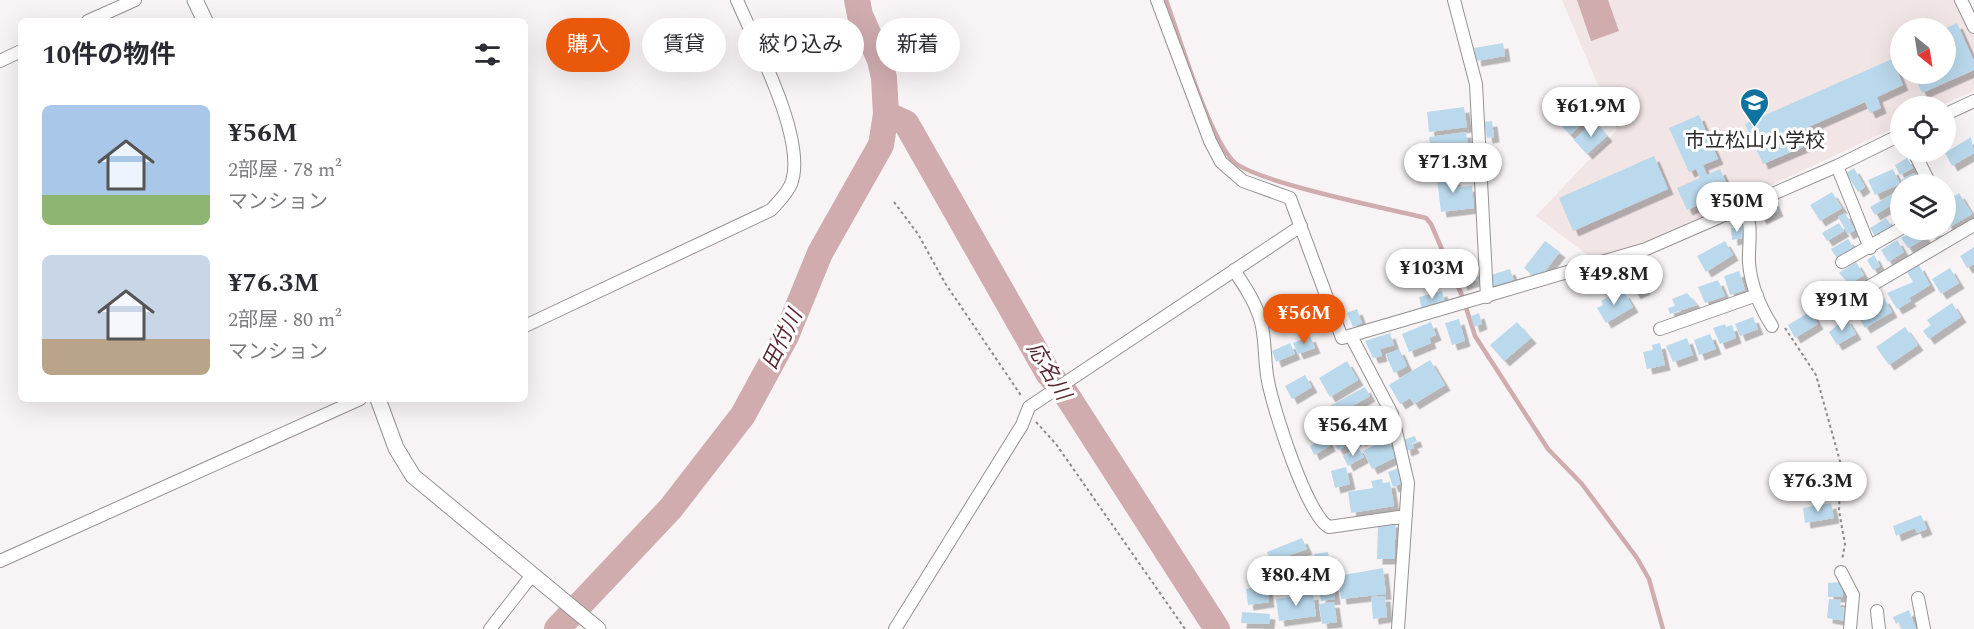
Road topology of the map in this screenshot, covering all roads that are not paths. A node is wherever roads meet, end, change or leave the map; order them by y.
1 (135, 0) edge
2 (195, 0) edge
3 (737, 0) edge
4 (1157, 0) edge
5 (1454, 0) edge
6 (1961, 0) edge
7 (95, 18) edge
8 (204, 18) edge
9 (1974, 27) edge
10 (18, 52) edge
11 (0, 61) edge
12 (1974, 101) edge
13 (1956, 109) edge
14 (1890, 140) edge
15 (1837, 166) junction
16 (1743, 207) junction
17 (1974, 225) edge
18 (1300, 226) junction
19 (1890, 235) edge
20 (1870, 248) junction
21 (1842, 262) dead end
22 (1234, 270) junction
23 (1756, 295) junction
24 (1487, 297) junction
25 (1848, 299) dead end
26 (528, 325) edge
27 (1771, 325) road end
28 (1660, 329) dead end
29 (1351, 336) junction
30 (353, 402) edge
31 (379, 402) edge
32 (1406, 516) junction
33 (0, 561) edge
34 (1841, 572) road end
35 (532, 575) junction
36 (1918, 598) dead end
37 (1877, 611) dead end
38 (490, 629) edge
39 (598, 629) edge
40 (895, 629) edge
41 (1398, 629) edge
42 (1850, 629) edge
43 (1880, 629) edge
44 (1924, 629) edge

1 - 7 street
2 - 8 street
3 - 26 street
4 - 18 street
5 - 24 street
6 - 9 street
10 - 11 street
12 - 13 street
14 - 15 street
15 - 16 street
15 - 20 street
16 - 23 street
16 - 24 street
17 - 25 street
18 - 22 street
18 - 29 street
19 - 20 street
20 - 21 street
22 - 32 street
22 - 40 street
23 - 27 street
23 - 28 street
24 - 29 street
29 - 32 street
30 - 33 street
31 - 35 street
32 - 41 street
34 - 42 street
35 - 38 street
35 - 39 street
36 - 44 street
37 - 43 street

